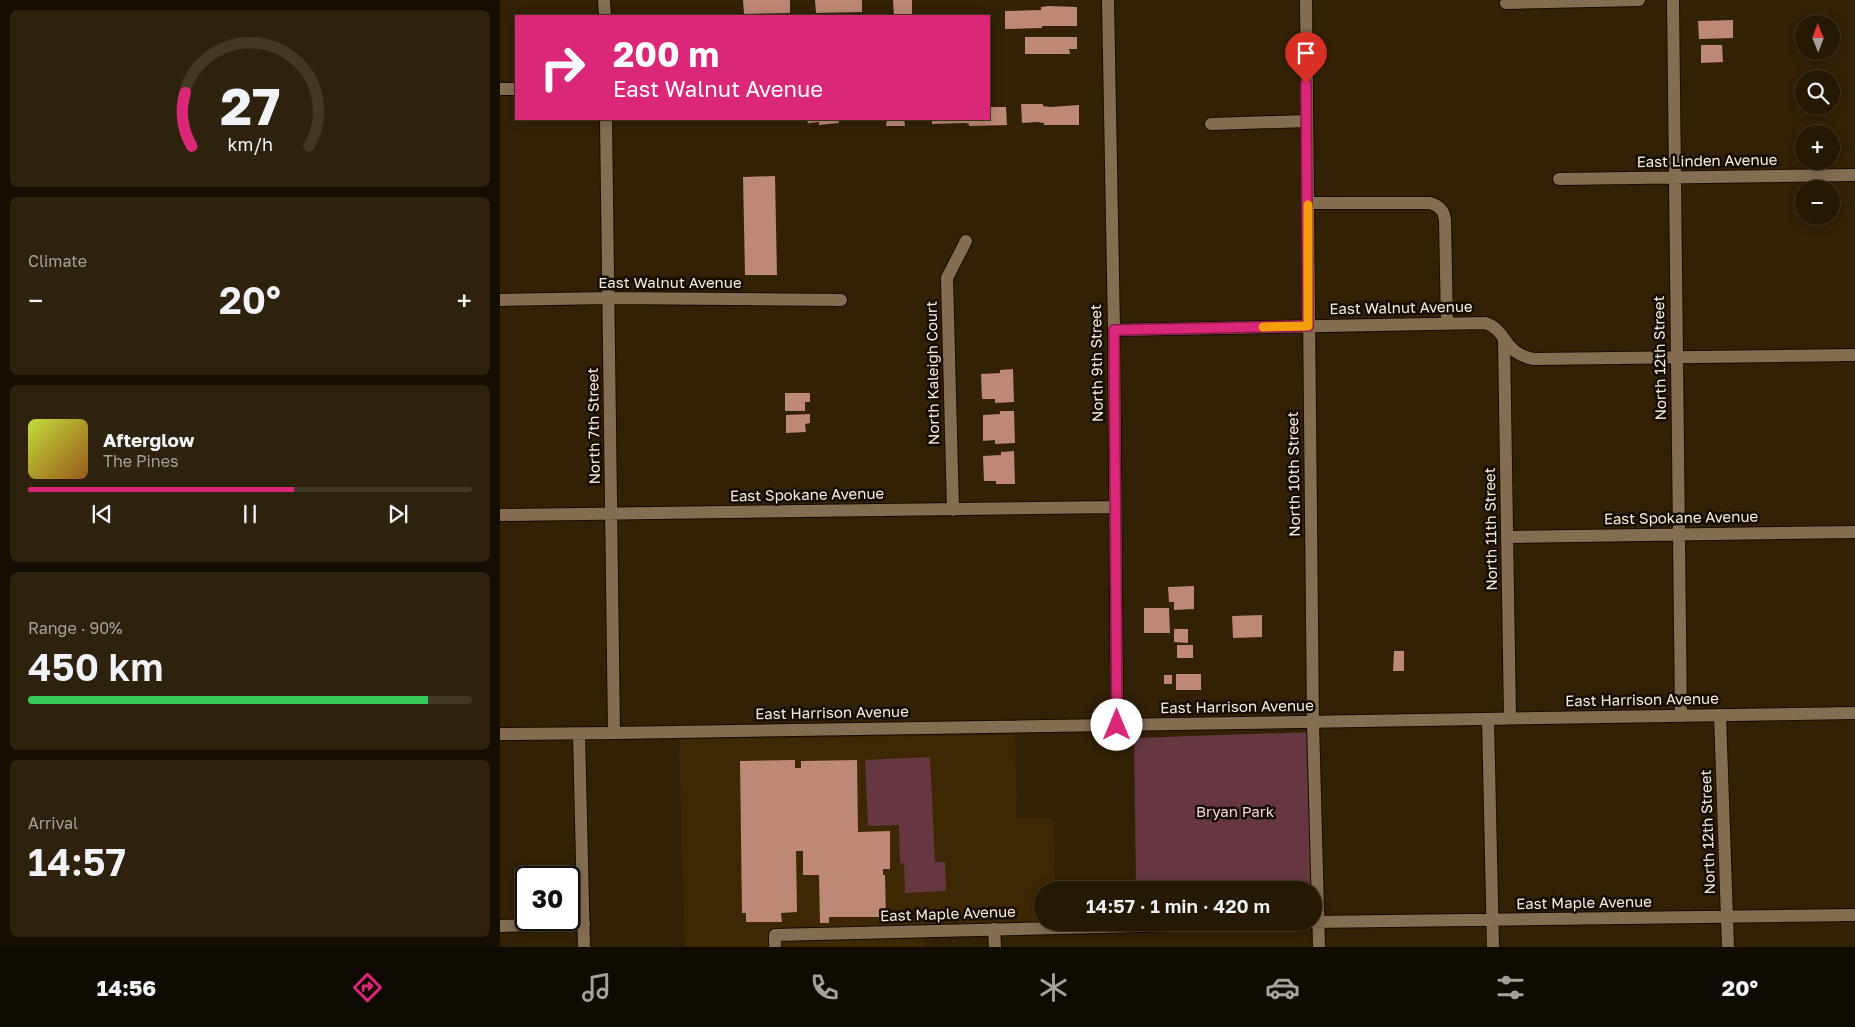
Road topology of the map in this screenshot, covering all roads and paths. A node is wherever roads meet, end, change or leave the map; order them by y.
1 (604, 0) edge
2 (1108, 0) edge
3 (1306, 0) edge
4 (1639, 0) edge
5 (1673, 0) edge
6 (1506, 3) dead end
7 (605, 15) edge
8 (500, 89) edge
9 (515, 89) edge
10 (606, 120) edge
11 (1307, 121) junction
12 (1211, 124) dead end
13 (1855, 175) edge
14 (1674, 177) junction
15 (1559, 179) dead end
16 (1308, 203) junction
17 (966, 241) dead end
18 (609, 298) junction
19 (500, 300) edge
20 (841, 300) dead end
21 (1447, 324) junction
22 (1308, 326) junction
23 (1114, 330) junction
24 (1504, 340) junction
25 (1855, 355) edge
26 (1676, 356) junction
27 (1115, 507) junction
28 (953, 510) junction
29 (611, 514) junction
30 (500, 515) edge
31 (1855, 532) edge
32 (1679, 535) junction
33 (1507, 537) junction
34 (1855, 713) edge
35 (1720, 715) junction
36 (1681, 716) junction
37 (1510, 718) junction
38 (1488, 719) junction
39 (1313, 722) junction
40 (1117, 725) junction
41 (614, 733) junction
42 (500, 734) edge
43 (579, 734) junction
44 (1315, 881) edge
45 (1855, 915) edge
46 (1727, 918) junction
47 (1492, 921) junction
48 (1322, 922) edge
49 (584, 924) junction
50 (500, 926) edge
51 (1034, 928) edge
52 (994, 929) junction
53 (1316, 931) edge
54 (775, 941) edge
55 (584, 947) edge
56 (995, 947) edge
57 (1319, 947) edge
58 (1493, 947) edge
59 (1728, 947) edge

1 - 7 street
2 - 23 street, North 9th Street
3 - 11 street, North 10th Street
4 - 6 street
5 - 14 street, North 12th Street
8 - 9 street
10 - 18 street, North 7th Street
11 - 12 street
11 - 16 street, North 10th Street
13 - 14 street, East Linden Avenue
14 - 15 street, East Linden Avenue
14 - 26 street, North 12th Street
16 - 21 street
16 - 22 street, North 10th Street
17 - 28 street, North Kaleigh Court
18 - 19 street, East Walnut Avenue
18 - 20 street, East Walnut Avenue
18 - 29 street, North 7th Street
21 - 22 street, East Walnut Avenue
21 - 24 street, East Walnut Avenue
22 - 23 street, East Walnut Avenue
22 - 39 street, North 10th Street
23 - 27 street, North 9th Street
24 - 26 street, East Walnut Avenue
24 - 33 street, North 11th Street
25 - 26 street, East Walnut Avenue
26 - 32 street, North 12th Street
27 - 28 street, East Spokane Avenue
27 - 40 street, North 9th Street
28 - 29 street, East Spokane Avenue
29 - 30 street, East Spokane Avenue
29 - 41 street, North 7th Street
31 - 32 street, East Spokane Avenue
32 - 33 street, East Spokane Avenue
32 - 36 street, North 12th Street
33 - 37 street, North 11th Street
34 - 35 street, East Harrison Avenue
35 - 36 street, East Harrison Avenue
35 - 46 street, North 12th Street
36 - 37 street, East Harrison Avenue
37 - 38 street, East Harrison Avenue
38 - 39 street, East Harrison Avenue
38 - 47 street
39 - 40 street, East Harrison Avenue
39 - 44 street, North 10th Street
40 - 41 street, East Harrison Avenue
41 - 43 street, East Harrison Avenue
42 - 43 street, East Harrison Avenue
43 - 49 street
45 - 46 street, East Maple Avenue
46 - 47 street, East Maple Avenue
46 - 59 street, North 12th Street
47 - 48 street, East Maple Avenue
47 - 58 street
49 - 50 street
49 - 55 street
51 - 52 street, East Maple Avenue
52 - 54 street, East Maple Avenue
52 - 56 street
53 - 57 street, North 10th Street

